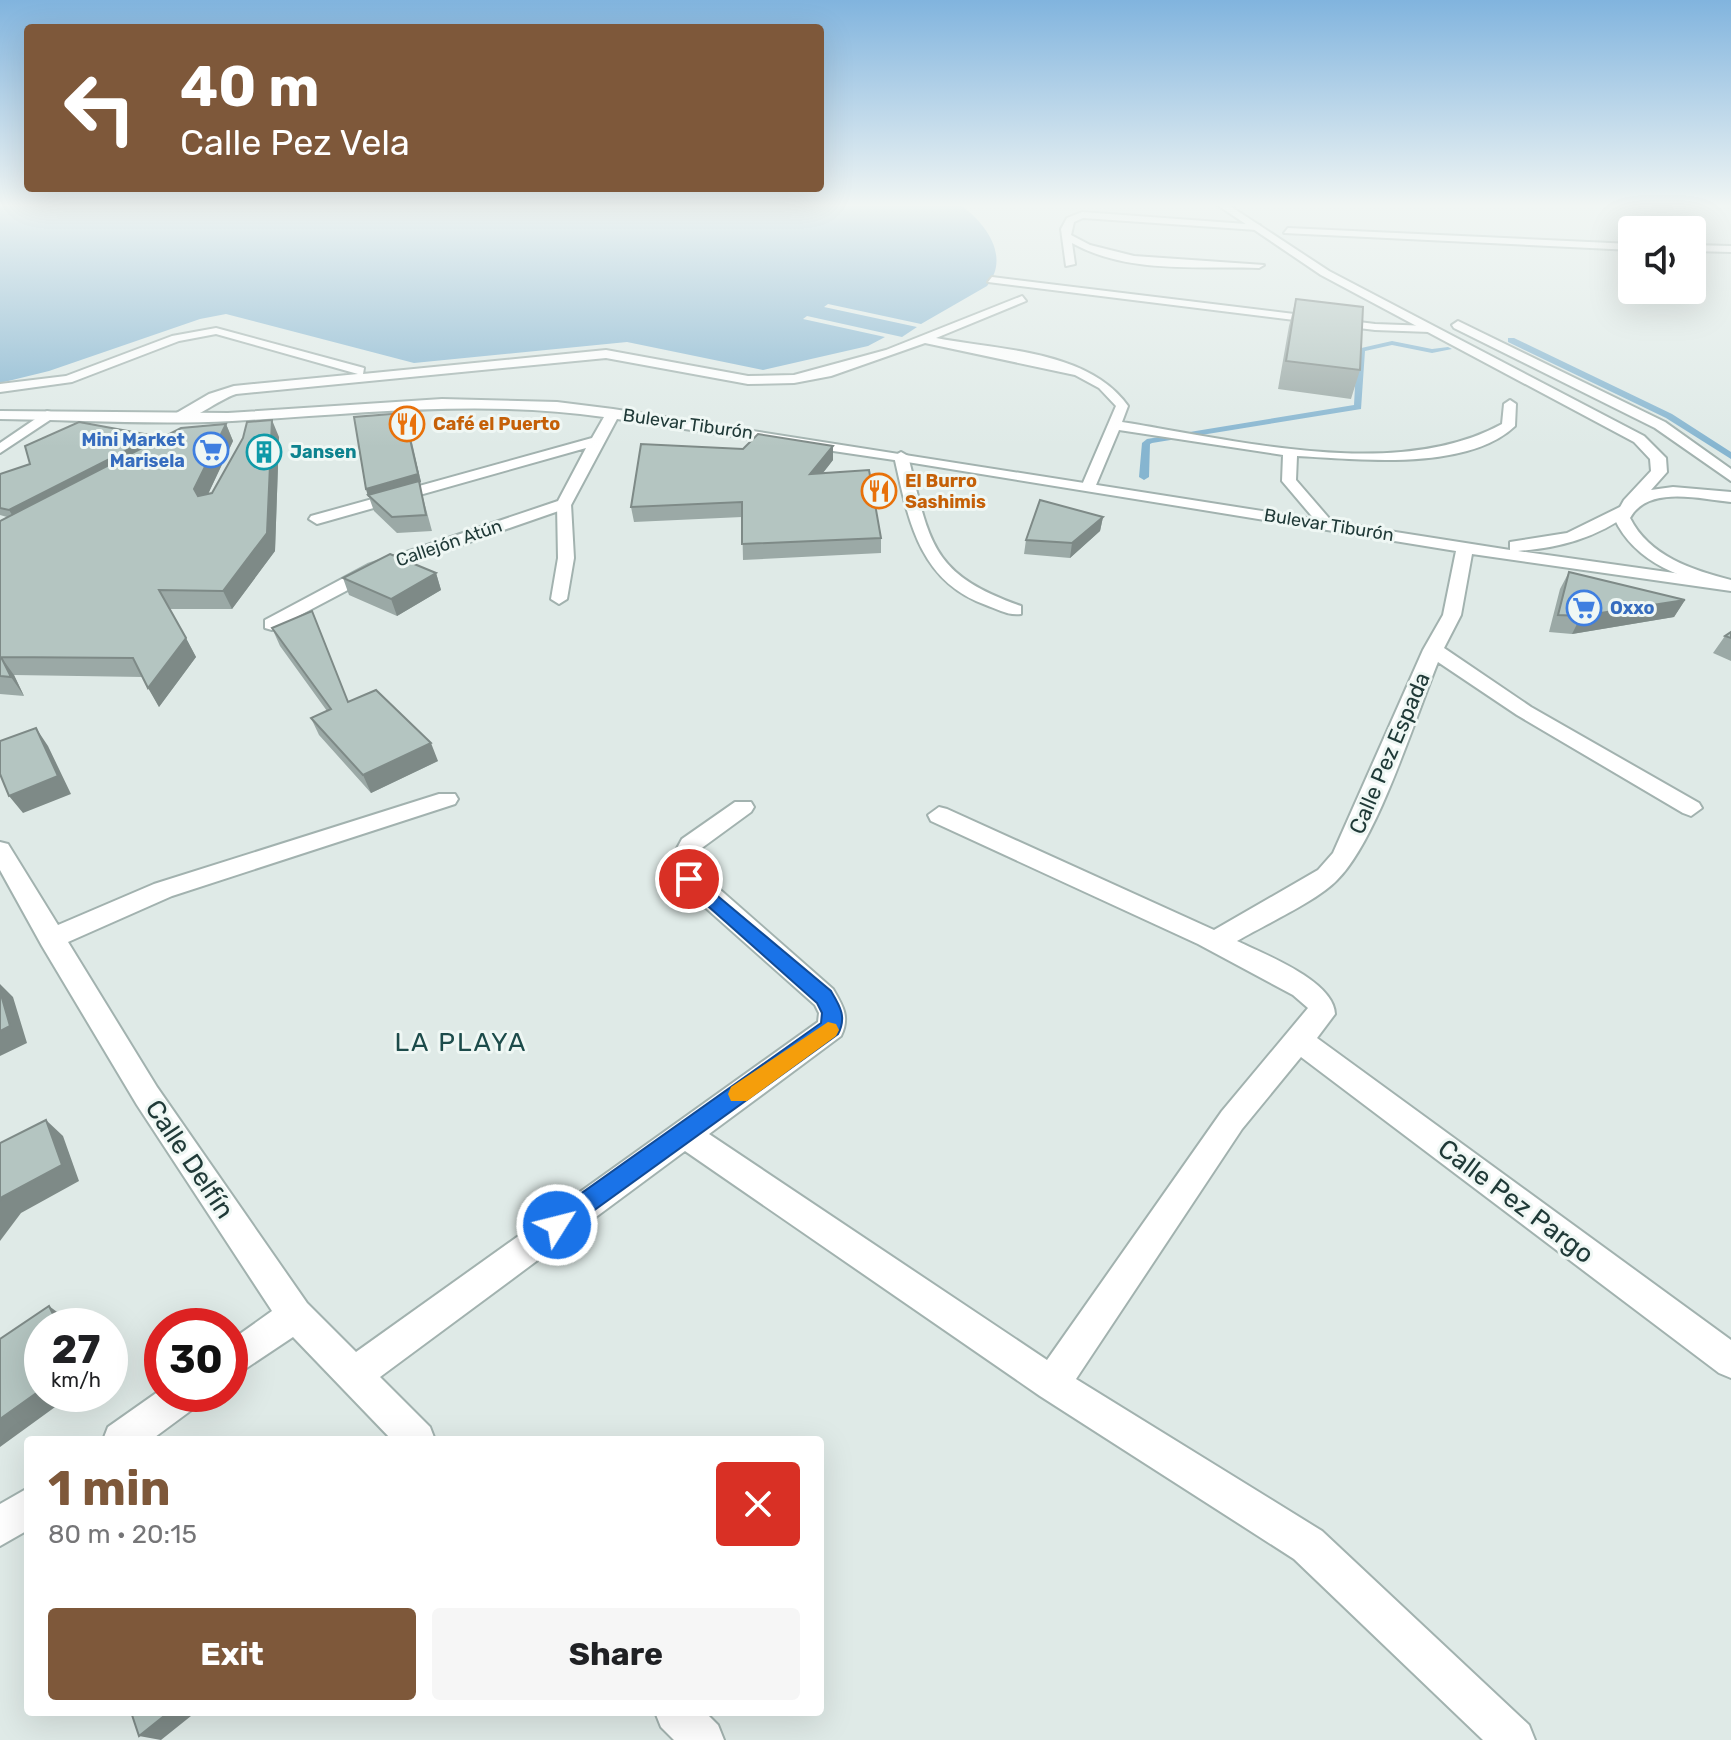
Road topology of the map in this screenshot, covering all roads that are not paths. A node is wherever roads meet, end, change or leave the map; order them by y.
1 (1034, 285) edge
2 (1348, 285) edge
3 (1380, 285) edge
4 (1022, 299) dead end
5 (1410, 301) dead end
6 (1439, 315) dead end
7 (1430, 329) junction
8 (924, 339) junction
9 (376, 375) junction
10 (0, 388) edge
11 (1510, 404) dead end
12 (613, 413) junction
13 (52, 414) junction
14 (0, 415) edge
15 (228, 417) junction
16 (178, 418) junction
17 (1115, 425) junction
18 (201, 432) edge
19 (600, 440) junction
20 (0, 449) edge
21 (1290, 452) junction
22 (901, 456) junction
23 (1731, 476) edge
24 (1089, 485) junction
25 (1731, 497) edge
26 (564, 504) junction
27 (1627, 507) junction
28 (317, 519) dead end
29 (1326, 524) junction
30 (1465, 548) junction
31 (1731, 586) edge
32 (559, 599) dead end
33 (1015, 610) dead end
34 (272, 624) edge
35 (1433, 650) junction
36 (447, 799) dead end
37 (743, 807) dead end
38 (1691, 808) dead end
39 (939, 815) dead end
40 (0, 850) edge
41 (51, 939) junction
42 (1214, 942) junction
43 (1300, 1041) junction
44 (683, 1133) junction
45 (295, 1315) junction
46 (248, 1349) edge
47 (1731, 1361) edge
48 (355, 1374) junction
49 (1052, 1384) junction
50 (160, 1412) edge
51 (127, 1436) edge
52 (413, 1436) edge
53 (24, 1510) edge
54 (0, 1527) edge
55 (680, 1716) edge
56 (703, 1740) edge
57 (1514, 1740) edge

1 - 7 lane
2 - 7 street
3 - 5 street
4 - 8 lane
6 - 23 street
7 - 27 street
8 - 9 lane
8 - 17 lane
9 - 10 lane
9 - 16 lane
11 - 21 lane
12 - 15 street, Bulevar Tiburón
12 - 19 street
12 - 22 street, Bulevar Tiburón
13 - 14 street, Bulevar Tiburón
13 - 16 street, Bulevar Tiburón
13 - 20 lane
15 - 16 street, Bulevar Tiburón
15 - 18 street
17 - 21 lane
17 - 24 lane
19 - 26 street
19 - 28 street
21 - 29 lane
22 - 24 street, Bulevar Tiburón
22 - 33 lane
24 - 29 street, Bulevar Tiburón
25 - 27 street
26 - 32 lane
26 - 34 street, Callejón Atún
27 - 30 street, Bulevar Tiburón
27 - 31 street
29 - 30 street, Bulevar Tiburón
30 - 31 street, Bulevar Tiburón
30 - 35 street, Calle Pez Espada
35 - 38 street
35 - 42 street, Calle Pez Espada
36 - 41 street
37 - 44 street
39 - 42 street
40 - 41 street, Calle Delfín
41 - 45 street, Calle Delfín
42 - 43 street
43 - 47 street, Calle Pez Pargo
43 - 49 street
44 - 48 street
44 - 49 street
45 - 46 street
45 - 48 street, Calle Delfín
48 - 52 street, Calle Delfín
49 - 57 street
50 - 51 street
53 - 54 street
55 - 56 street

